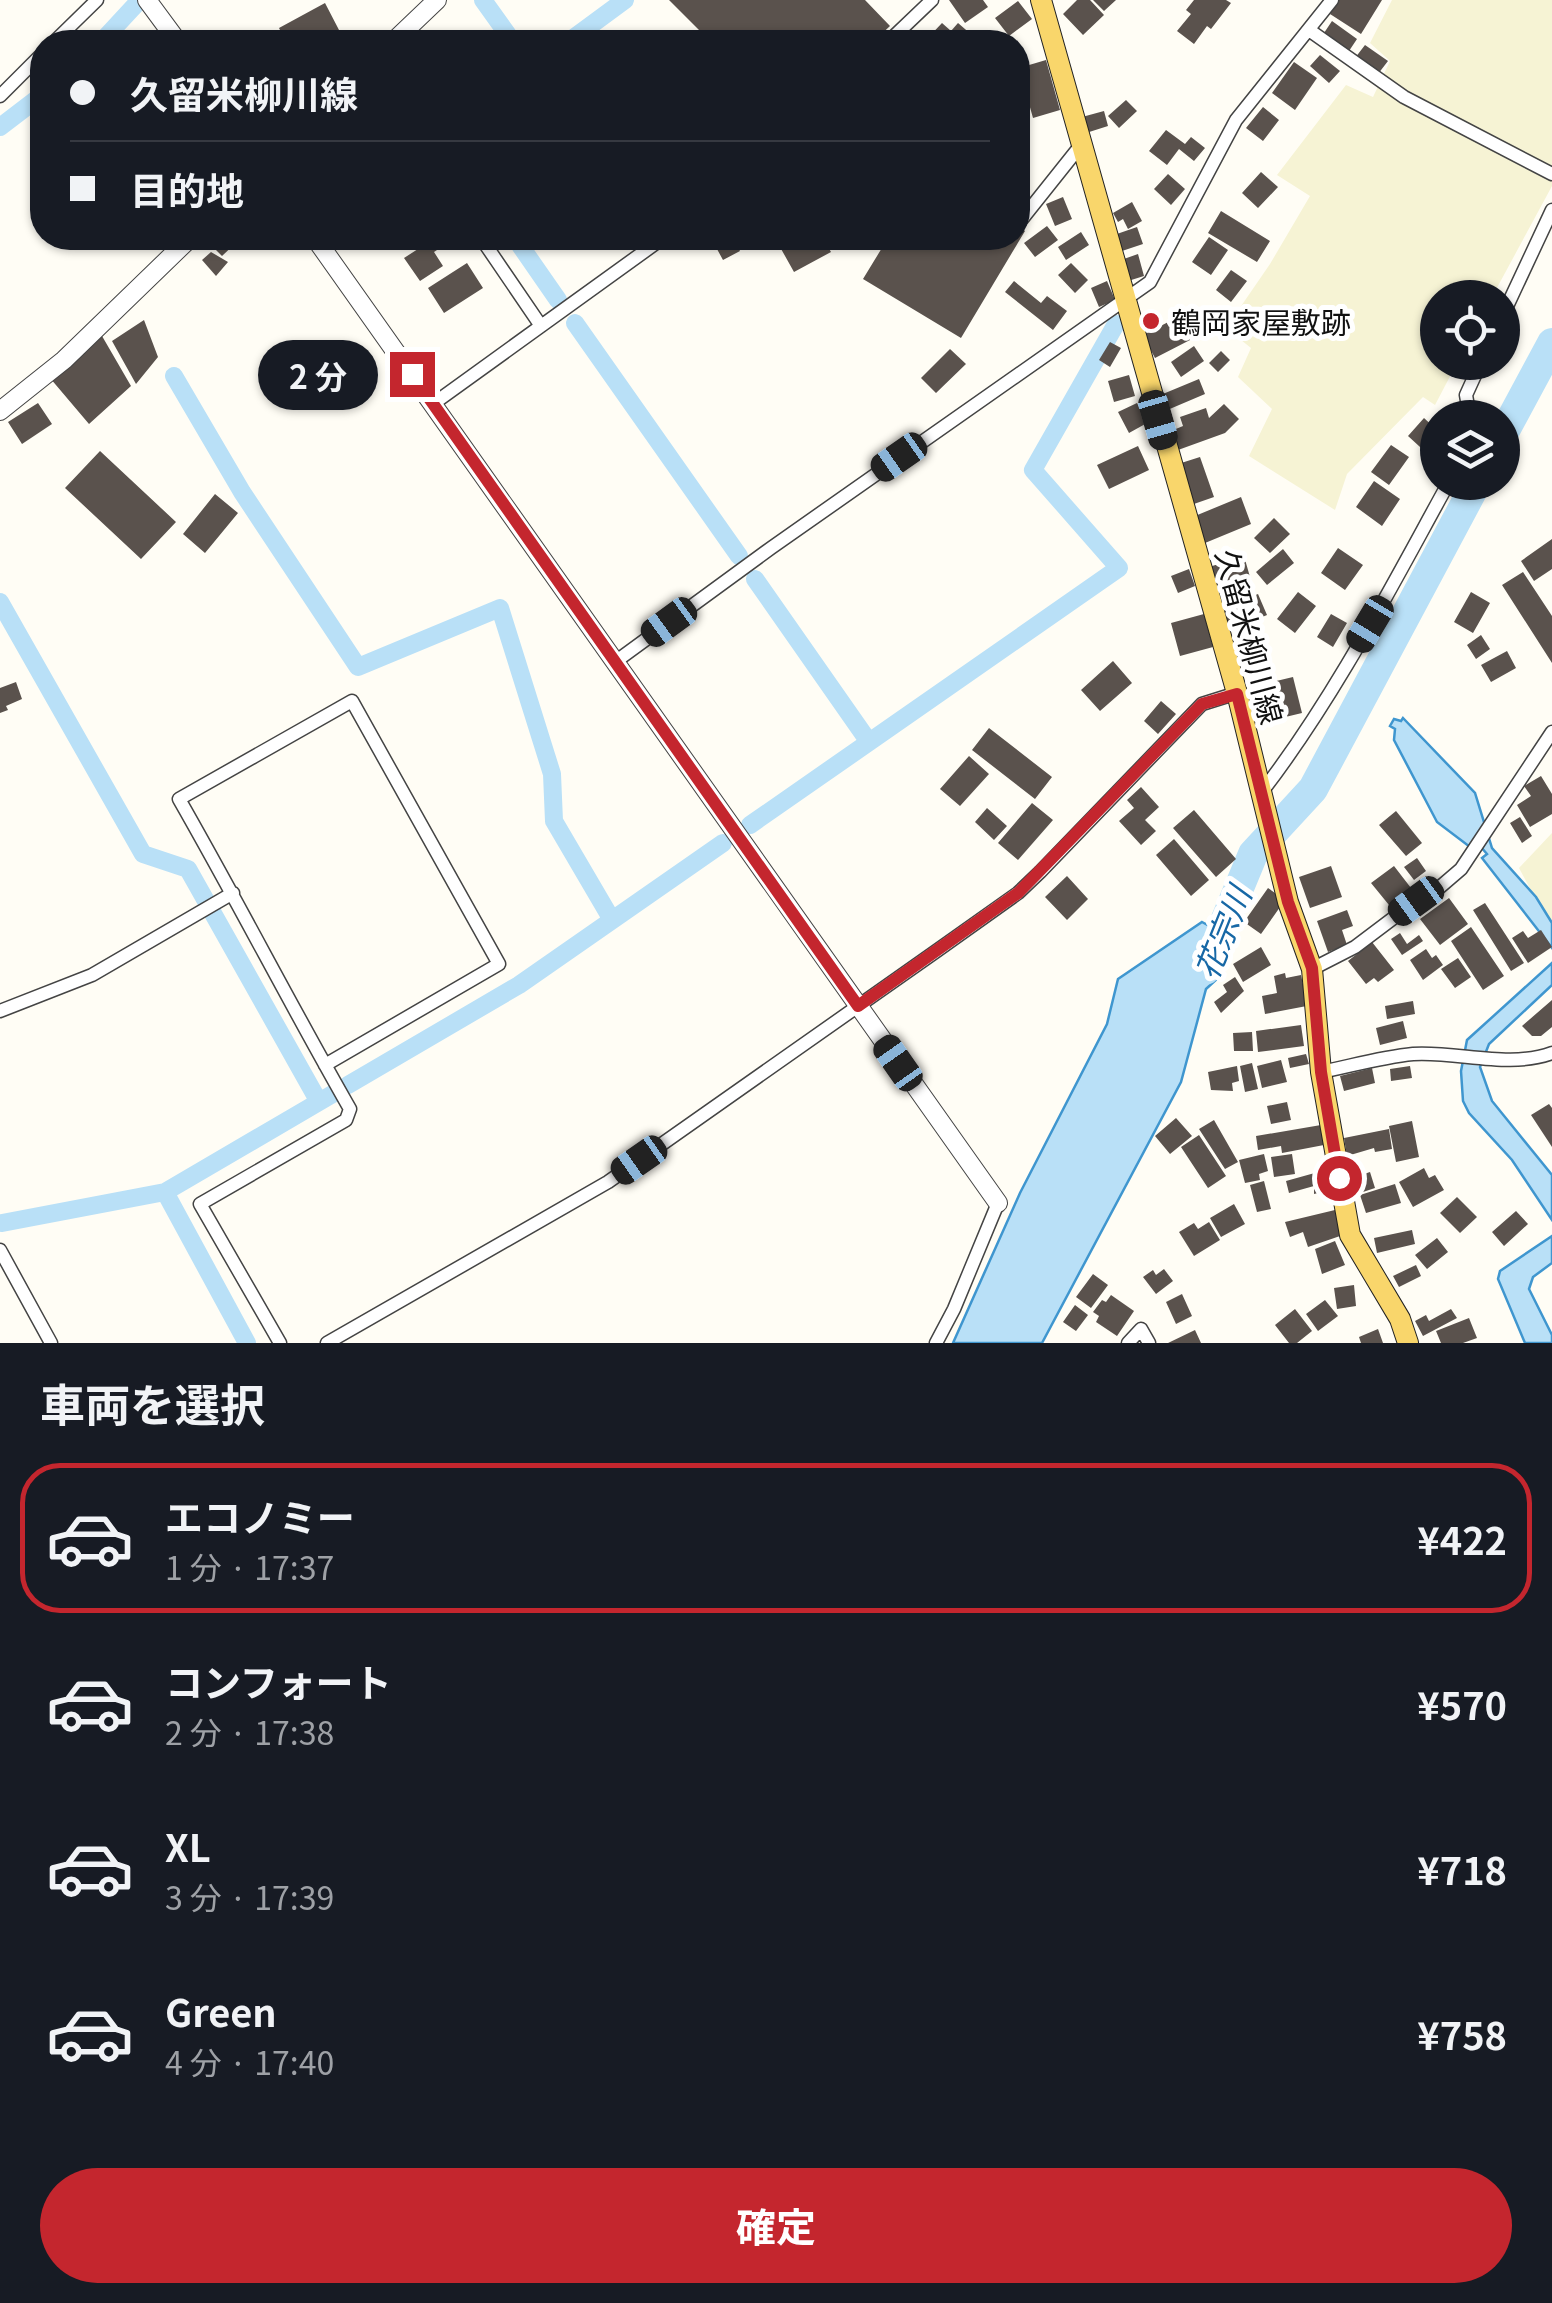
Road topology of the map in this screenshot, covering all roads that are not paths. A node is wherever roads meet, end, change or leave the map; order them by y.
1 (97, 0) edge
2 (437, 0) edge
3 (932, 0) edge
4 (1041, 0) edge
5 (1332, 0) edge
6 (150, 3) edge
7 (66, 30) edge
8 (169, 30) edge
9 (405, 30) edge
10 (901, 30) edge
11 (1310, 30) junction
12 (30, 66) edge
13 (0, 96) edge
14 (1081, 144) junction
15 (1552, 174) edge
16 (1030, 209) edge
17 (1552, 210) edge
18 (178, 250) edge
19 (324, 250) edge
20 (490, 250) edge
21 (646, 250) edge
22 (1519, 280) edge
23 (1124, 302) junction
24 (541, 326) junction
25 (433, 404) junction
26 (0, 411) edge
27 (1439, 500) edge
28 (616, 662) junction
29 (1237, 694) junction
30 (1552, 732) edge
31 (1264, 804) junction
32 (233, 894) junction
33 (1312, 968) junction
34 (858, 1006) junction
35 (0, 1010) edge
36 (1552, 1053) edge
37 (325, 1065) junction
38 (1321, 1072) junction
39 (998, 1203) joint
40 (0, 1250) edge
41 (51, 1343) edge
42 (280, 1343) edge
43 (327, 1343) edge
44 (936, 1343) edge
45 (1128, 1343) edge
46 (1148, 1343) edge
47 (1408, 1343) edge

1 - 7 street
2 - 9 street
3 - 10 street
4 - 14 main road, 久留米柳川線
5 - 11 street
6 - 8 street
11 - 15 street
11 - 23 street
12 - 13 street
14 - 16 street
14 - 23 main road, 久留米柳川線
17 - 22 street
18 - 26 street
19 - 25 street
20 - 24 street
21 - 24 street
23 - 28 street
23 - 29 main road, 久留米柳川線
24 - 25 street
25 - 28 street
27 - 31 street
28 - 34 street
29 - 31 main road, 久留米柳川線
29 - 34 street
30 - 33 street
31 - 33 main road, 久留米柳川線
32 - 35 street
32 - 37 street
32 - 37 street
33 - 38 main road, 久留米柳川線
34 - 39 street
34 - 43 street
36 - 38 street
37 - 42 street
38 - 47 main road, 久留米柳川線
39 - 44 street
40 - 41 street
45 - 46 street

